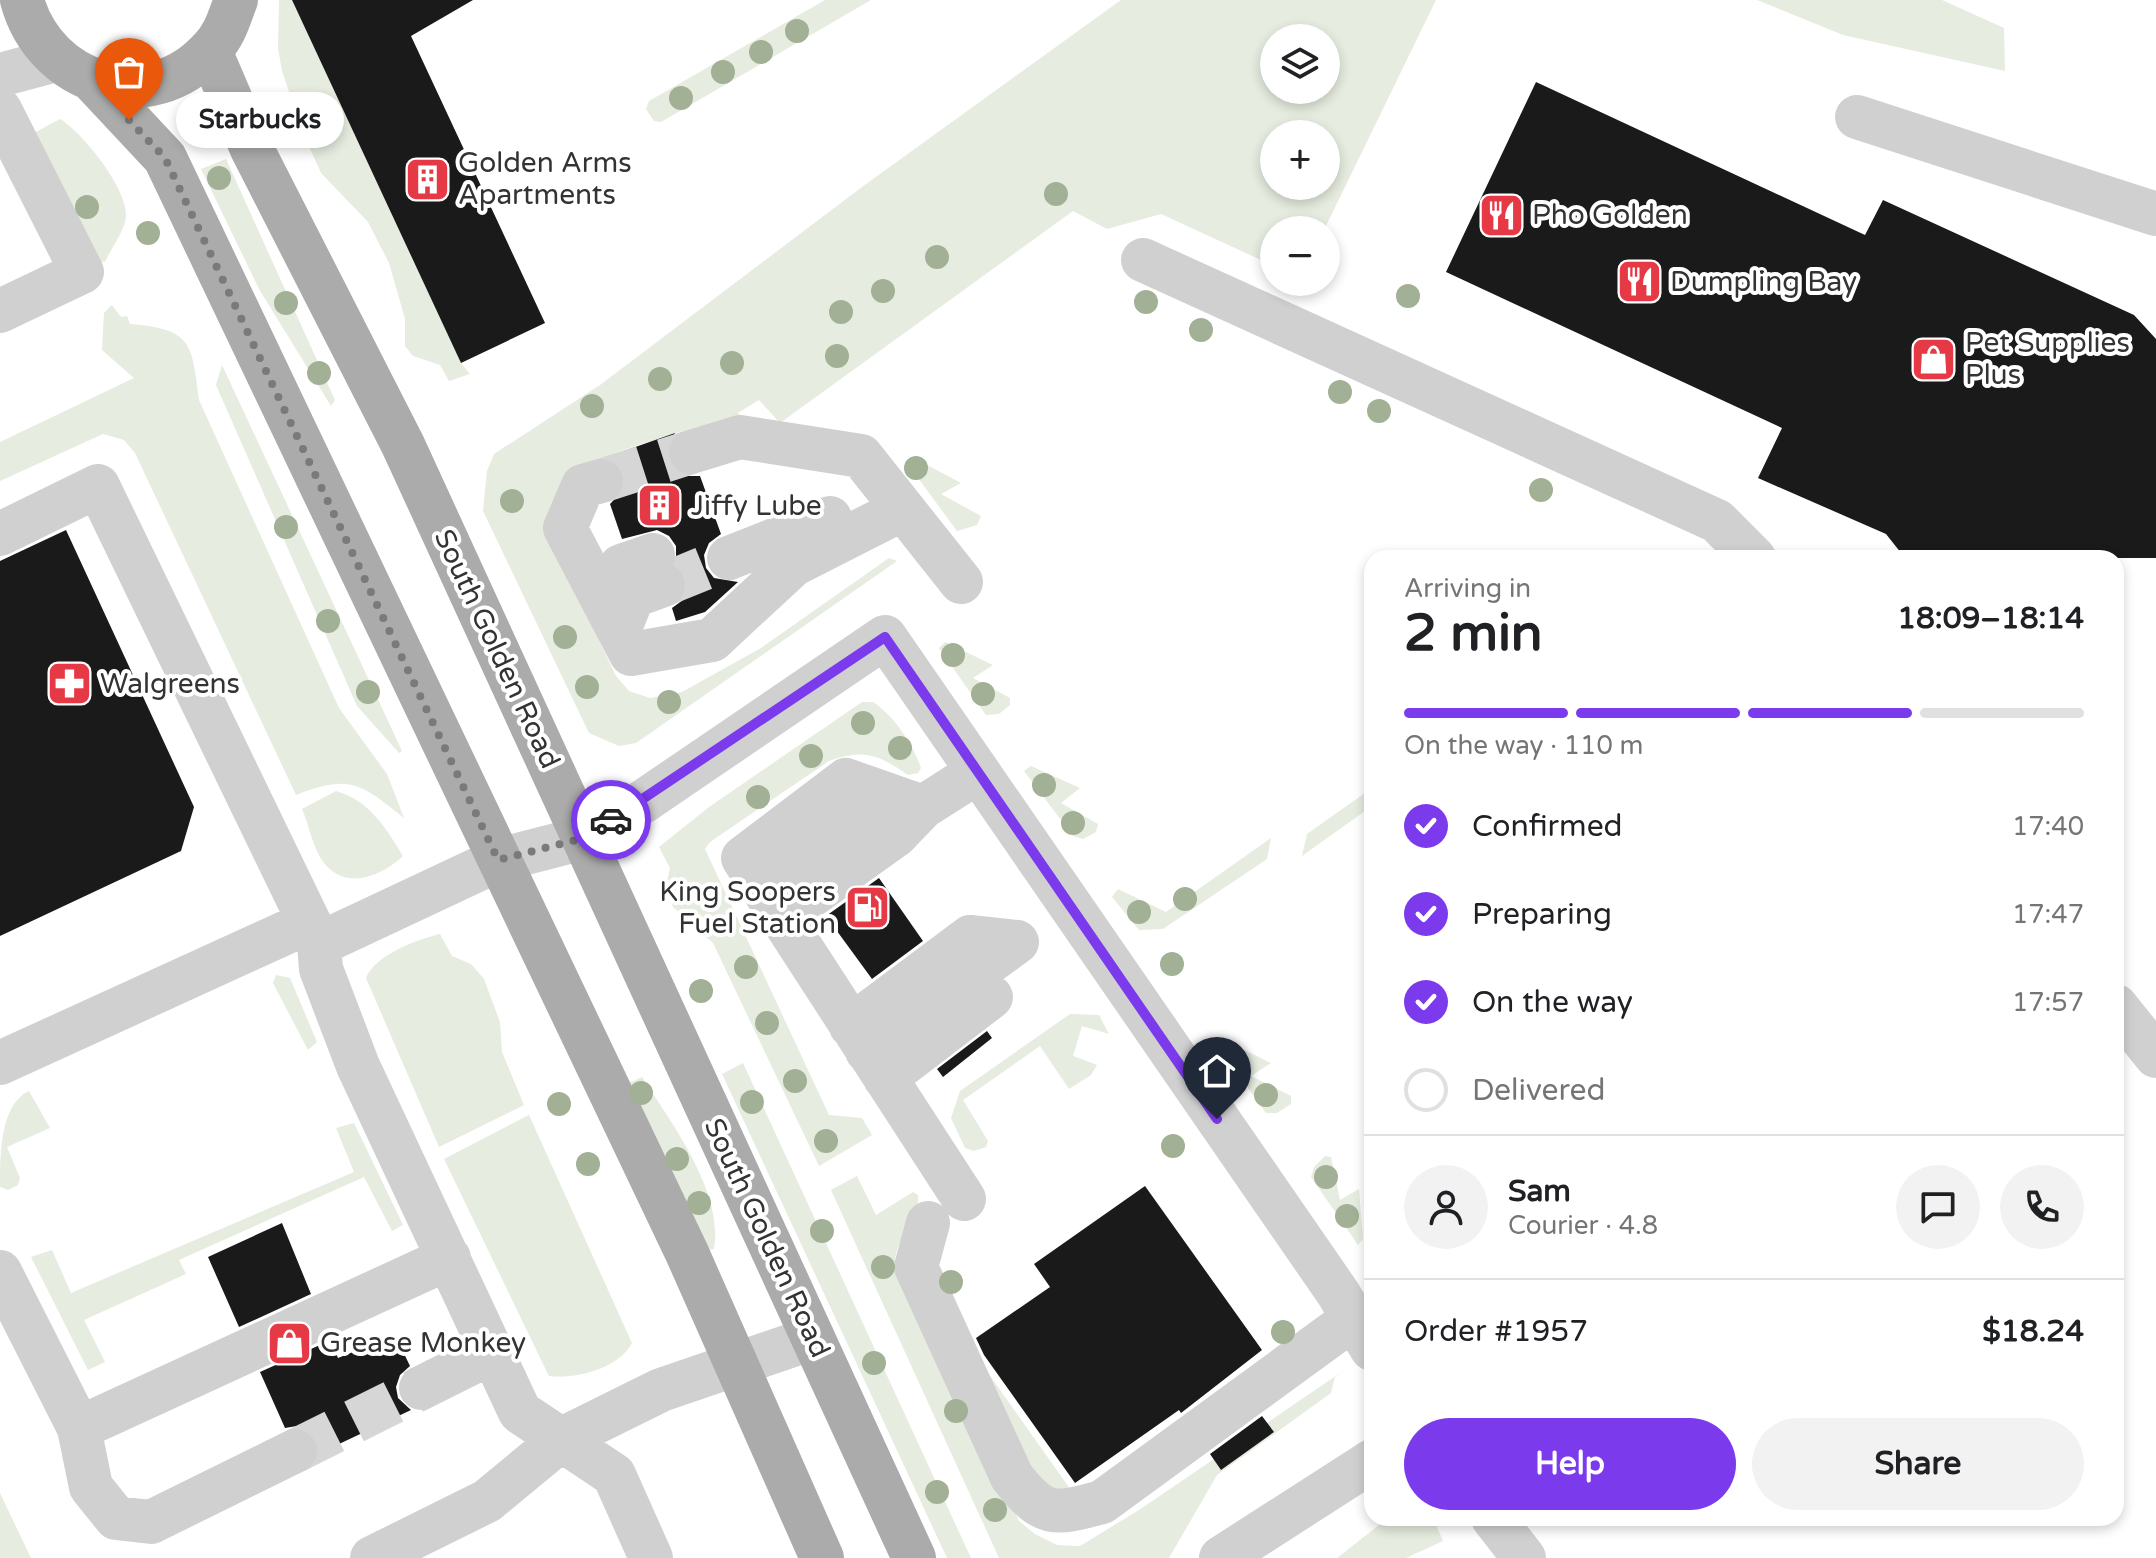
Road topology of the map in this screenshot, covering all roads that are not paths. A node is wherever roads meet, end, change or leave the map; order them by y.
1 (22, 0) edge
2 (236, 0) edge
3 (210, 51) junction
4 (75, 71) junction
5 (0, 75) edge
6 (0, 110) edge
7 (1857, 117) dead end
8 (2156, 214) edge
9 (1143, 260) dead end
10 (0, 311) edge
11 (691, 452) tunnel mouth
12 (601, 481) tunnel mouth
13 (883, 483) junction
14 (0, 534) edge
15 (724, 544) tunnel mouth
16 (1746, 550) edge
17 (658, 570) tunnel mouth
18 (961, 582) dead end
19 (611, 612) junction
20 (978, 772) junction
21 (923, 807) junction
22 (584, 838) junction
23 (498, 860) junction
24 (1061, 895) junction
25 (771, 901) junction
26 (314, 933) junction
27 (1017, 942) junction
28 (2124, 1016) edge
29 (860, 1039) junction
30 (2156, 1056) edge
31 (0, 1063) edge
32 (964, 1199) dead end
33 (928, 1223) dead end
34 (449, 1258) junction
35 (0, 1272) edge
36 (1363, 1333) edge
37 (813, 1338) junction
38 (493, 1352) junction
39 (735, 1364) junction
40 (421, 1388) tunnel mouth
41 (79, 1428) junction
42 (562, 1439) junction
43 (295, 1451) tunnel mouth
44 (1364, 1467) edge
45 (1499, 1526) edge
46 (1263, 1543) edge
47 (372, 1558) edge
48 (651, 1558) edge
49 (822, 1558) edge
50 (914, 1558) edge
51 (1221, 1558) edge
52 (1524, 1558) edge

1 - 4 main road
2 - 3 main road
3 - 4 main road
3 - 22 main road, South Golden Road
4 - 5 lane
4 - 23 main road
6 - 10 lane
7 - 8 lane
9 - 16 lane
11 - 13 lane
12 - 19 lane
13 - 15 lane
13 - 18 lane
13 - 19 lane
14 - 26 lane
17 - 19 lane
20 - 21 lane
20 - 22 lane
20 - 24 lane
21 - 25 lane
21 - 25 lane
22 - 23 lane
22 - 37 main road, South Golden Road
23 - 26 lane
23 - 39 main road
24 - 27 lane
24 - 36 lane
25 - 29 lane
26 - 31 lane
26 - 34 lane
27 - 29 lane
27 - 29 lane
28 - 30 lane
29 - 32 lane
33 - 36 lane
34 - 38 lane
34 - 41 lane
35 - 41 lane
37 - 39 lane
37 - 50 main road, South Golden Road
38 - 40 lane
38 - 42 lane
39 - 42 lane
39 - 49 main road
41 - 43 lane
42 - 47 lane
42 - 48 lane
44 - 46 lane
45 - 52 lane
46 - 51 lane

